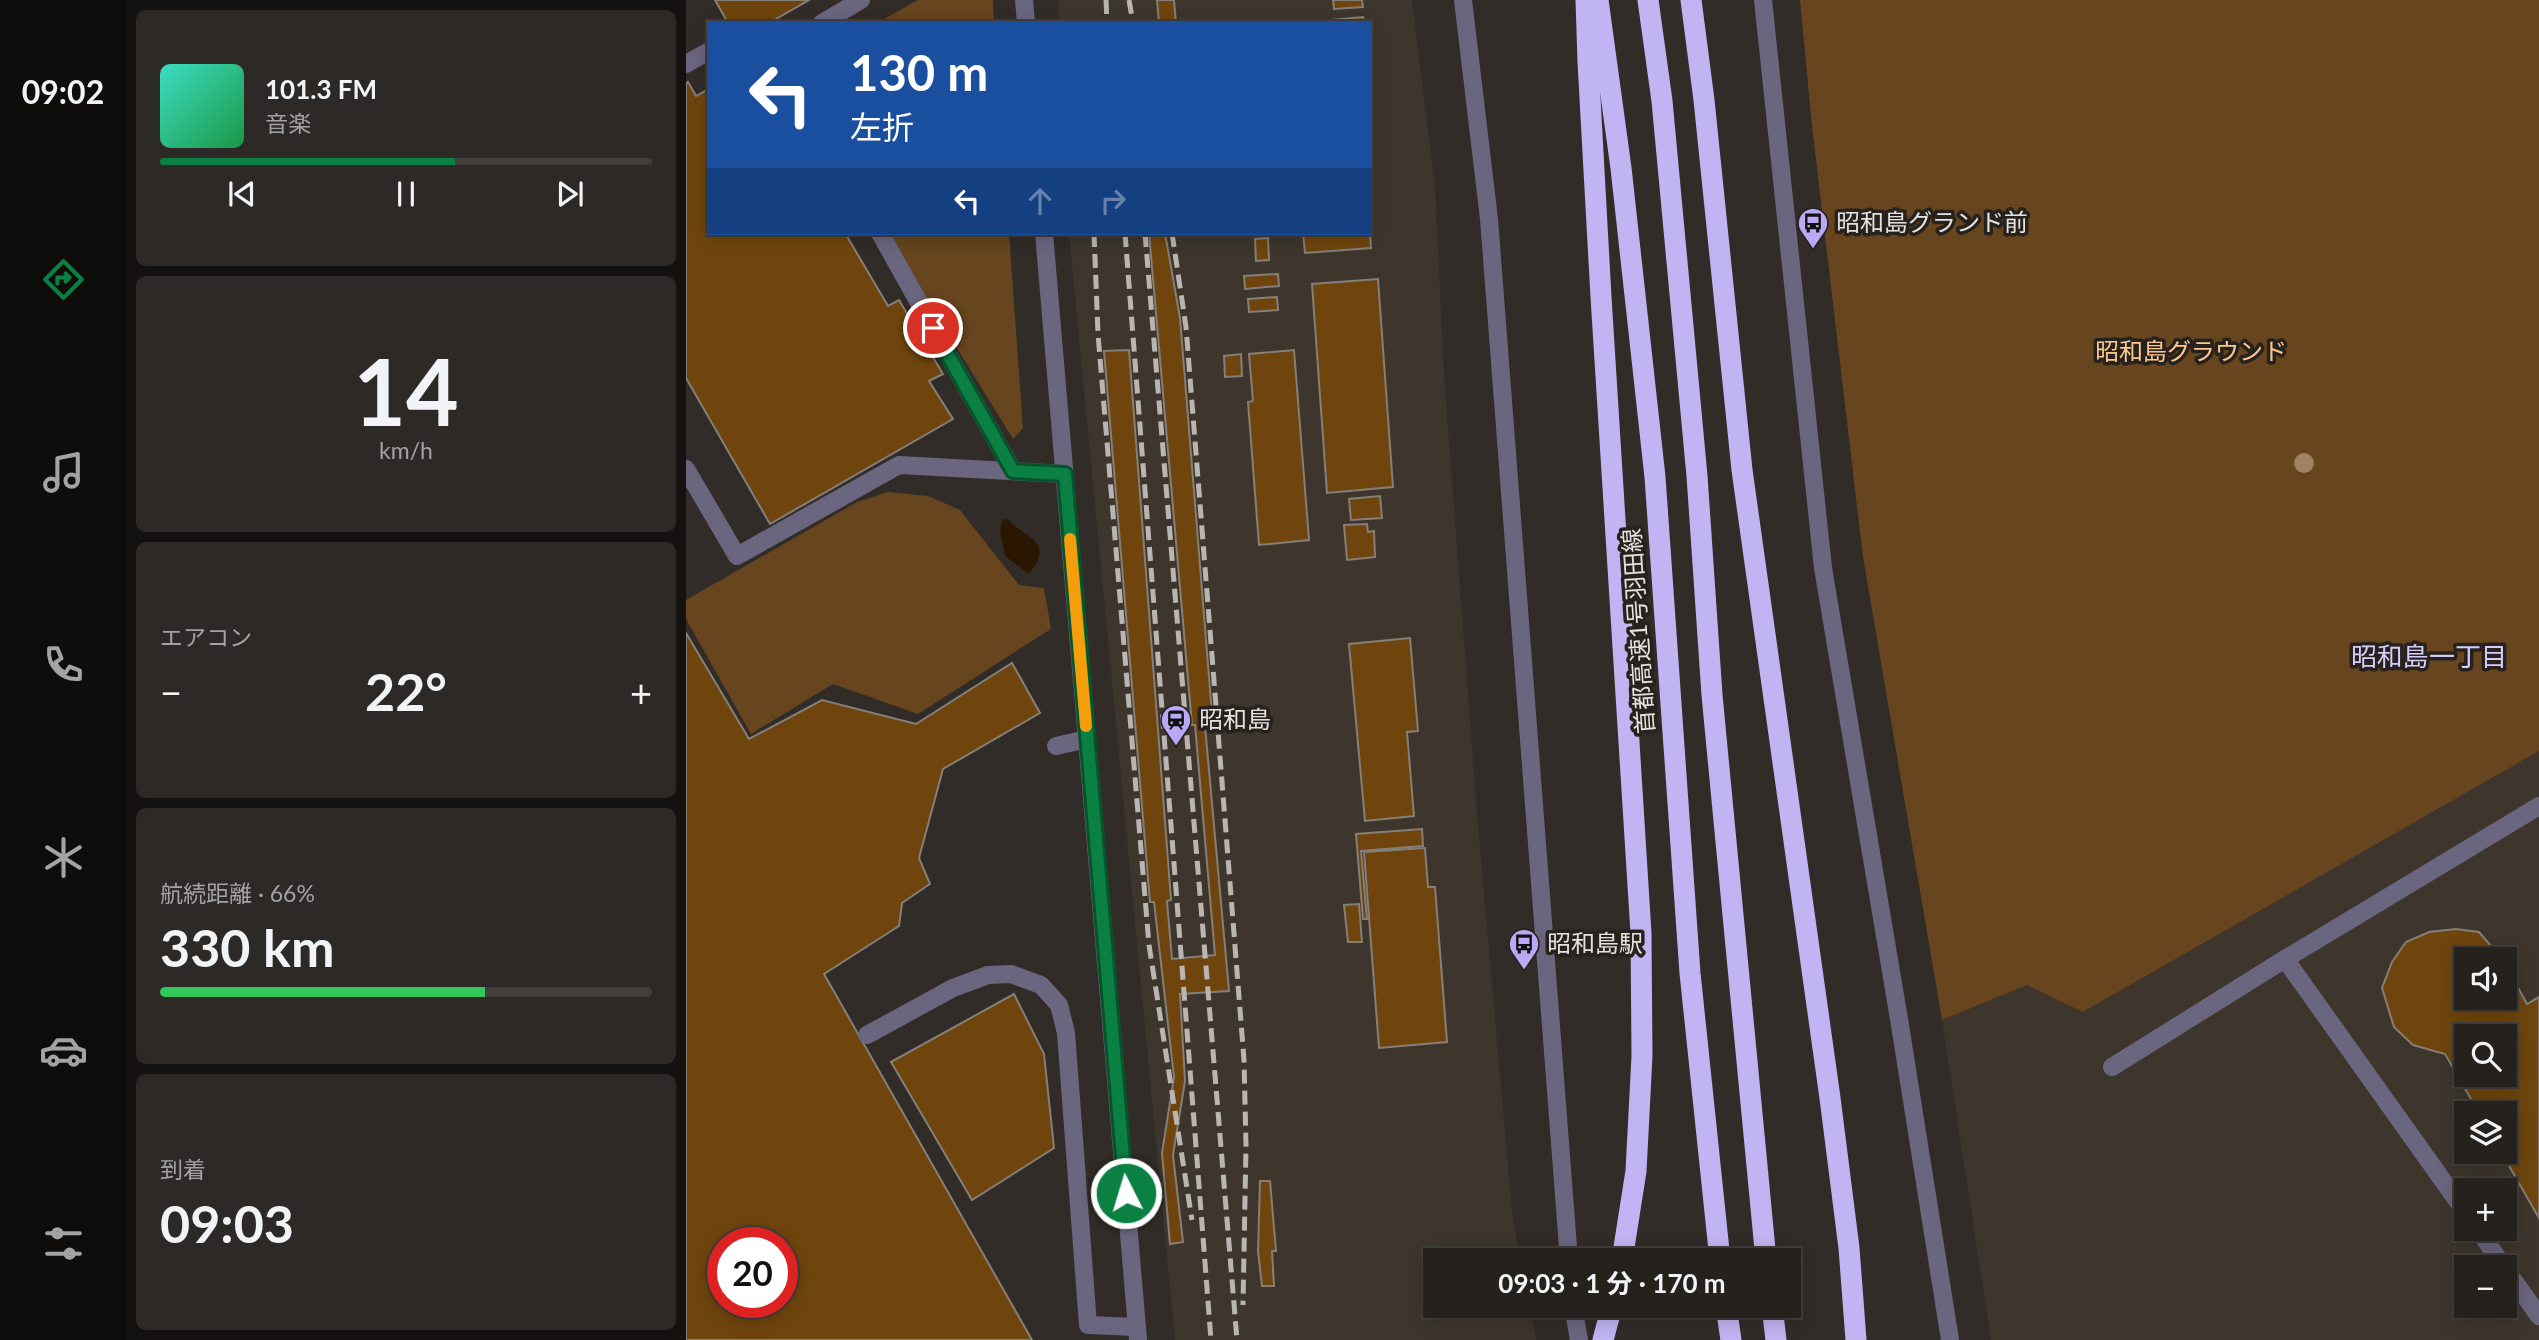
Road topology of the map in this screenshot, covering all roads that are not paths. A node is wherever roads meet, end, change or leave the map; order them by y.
1 (861, 0) edge
2 (1024, 0) edge
3 (1463, 0) edge
4 (1586, 0) edge
5 (1598, 0) edge
6 (1648, 0) edge
7 (1692, 0) edge
8 (1763, 0) edge
9 (825, 21) edge
10 (1026, 21) edge
11 (707, 52) edge
12 (686, 64) edge
13 (881, 235) edge
14 (1044, 235) edge
15 (686, 469) edge
16 (1013, 471) junction
17 (1065, 474) junction
18 (1087, 739) junction
19 (1056, 746) dead end
20 (2539, 806) edge
21 (2285, 959) junction
22 (867, 1035) dead end
23 (2112, 1067) dead end
24 (2454, 1196) edge
25 (1568, 1248) edge
26 (1624, 1248) edge
27 (1719, 1248) edge
28 (1765, 1248) edge
29 (2517, 1285) edge
30 (2539, 1316) edge
31 (1575, 1318) edge
32 (1609, 1318) edge
33 (1728, 1318) edge
34 (1773, 1318) edge
35 (1138, 1334) edge
36 (1579, 1340) edge
37 (1603, 1340) edge
38 (1731, 1340) edge
39 (1776, 1340) edge
40 (1856, 1340) edge
41 (1950, 1340) edge

1 - 9 street
2 - 10 street
3 - 25 street
4 - 26 highway
5 - 27 highway, 首都高速1号羽田線
6 - 28 highway
7 - 40 highway
8 - 41 street
11 - 12 street
13 - 16 street
14 - 17 street
15 - 16 street
16 - 17 street
17 - 18 street
18 - 19 street
18 - 35 street
20 - 21 street
21 - 23 street
21 - 24 street
22 - 35 street
29 - 30 street
31 - 36 street
32 - 37 highway
33 - 38 highway
34 - 39 highway

